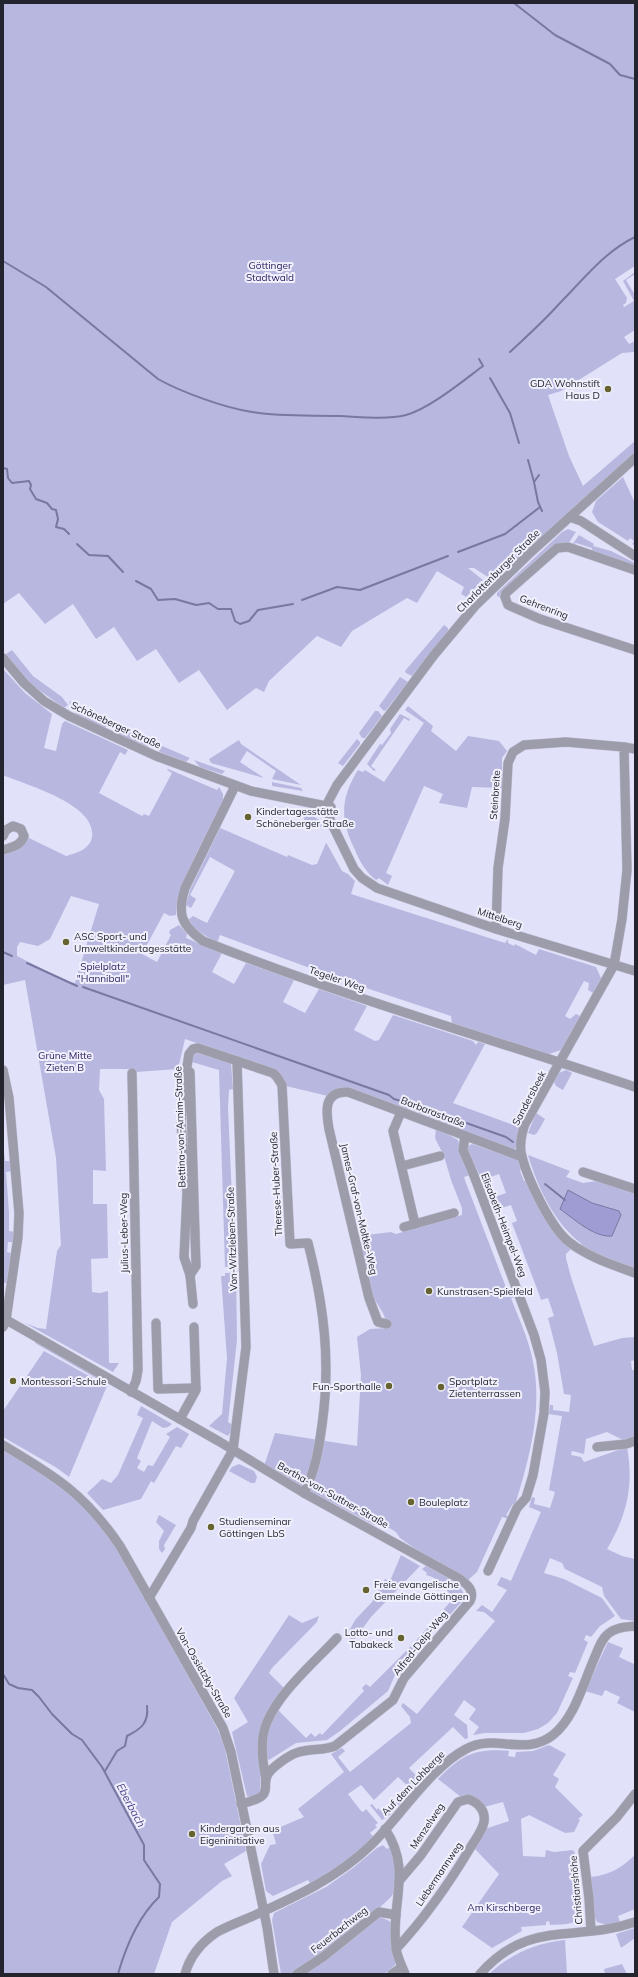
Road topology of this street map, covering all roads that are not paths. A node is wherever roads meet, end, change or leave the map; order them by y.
1 (635, 458) edge
2 (570, 517) junction
3 (635, 556) edge
4 (635, 570) edge
5 (635, 650) edge
6 (3, 658) edge
7 (624, 747) junction
8 (635, 749) edge
9 (235, 786) junction
10 (330, 805) junction
11 (3, 836) edge
12 (3, 850) edge
13 (496, 929) junction
14 (614, 965) junction
15 (635, 971) edge
16 (236, 1061) junction
17 (560, 1062) junction
18 (3, 1070) edge
19 (132, 1073) dead end
20 (635, 1087) edge
21 (336, 1094) joint
22 (401, 1112) junction
23 (465, 1136) junction
24 (440, 1156) dead end
25 (522, 1157) junction
26 (402, 1166) junction
27 (583, 1172) dead end
28 (635, 1189) edge
29 (454, 1213) dead end
30 (415, 1224) junction
31 (404, 1227) dead end
32 (635, 1273) edge
33 (193, 1304) dead end
34 (4, 1322) edge
35 (156, 1323) dead end
36 (387, 1324) dead end
37 (194, 1327) dead end
38 (196, 1388) junction
39 (158, 1389) junction
40 (131, 1392) junction
41 (154, 1404) junction
42 (180, 1419) junction
43 (635, 1441) edge
44 (3, 1446) edge
45 (597, 1447) dead end
46 (233, 1450) junction
47 (304, 1493) junction
48 (488, 1571) dead end
49 (472, 1593) joint
50 (149, 1598) junction
51 (635, 1626) edge
52 (337, 1638) dead end
53 (266, 1779) junction
54 (635, 1794) edge
55 (241, 1804) junction
56 (478, 1805) joint
57 (385, 1829) junction
58 (399, 1881) junction
59 (263, 1911) junction
60 (396, 1916) junction
61 (635, 1922) edge
62 (591, 1931) junction
63 (396, 1949) junction
64 (404, 1970) edge
65 (185, 1974) edge
66 (274, 1974) edge
67 (297, 1974) edge
68 (392, 1974) edge
69 (480, 1974) edge

1 - 2 street, Charlottenburger Straße
2 - 3 street
2 - 10 street, Charlottenburger Straße
4 - 5 street, Gehrenring
6 - 9 street, Schöneberger Straße
7 - 8 street, Steinbreite
7 - 13 street, Steinbreite
7 - 14 street
9 - 10 street, Schöneberger Straße
9 - 17 street, Tegeler Weg
10 - 13 street, Mittelberg
11 - 12 street
13 - 14 street, Mittelberg
14 - 15 street, Mittelberg
14 - 17 street, Sandersbeek
16 - 33 street, Bettina-von-Arnim-Straße
16 - 46 street, Von-Witzleben-Straße
16 - 47 street, Therese-Huber-Straße
17 - 20 street, Tegeler Weg
17 - 25 street, Sandersbeek
18 - 34 street
19 - 40 street, Julius-Leber-Weg
21 - 22 street, Barbarastraße
21 - 36 street, James-Graf-von-Moltke-Weg
22 - 23 street, Barbarastraße
22 - 26 street
23 - 25 street, Barbarastraße
23 - 48 street, Elisabeth-Heimpel-Weg
24 - 26 street
25 - 32 street, Sandersbeek
26 - 30 street
27 - 28 street
29 - 30 street
30 - 31 street
34 - 40 street, Bertha-von-Suttner-Straße
35 - 39 street
37 - 38 street
38 - 39 street
38 - 42 street
39 - 41 street
40 - 41 street, Bertha-von-Suttner-Straße
41 - 42 street, Bertha-von-Suttner-Straße
42 - 46 street, Bertha-von-Suttner-Straße
43 - 45 street
44 - 50 street, Von-Ossietzky-Straße
46 - 47 street, Bertha-von-Suttner-Straße
46 - 50 street
47 - 49 street, Bertha-von-Suttner-Straße
49 - 53 street, Alfred-Delp-Weg
50 - 55 street, Von-Ossietzky-Straße
51 - 57 street, Auf dem Lohberge
52 - 53 street, Alfred-Delp-Weg
53 - 55 street, Alfred-Delp-Weg
54 - 62 street, Christianshöhe
55 - 59 street, Von-Ossietzky-Straße
56 - 58 street, Menzelweg
56 - 63 street, Liebermannweg
57 - 58 street
57 - 59 street, Auf dem Lohberge
58 - 60 street
59 - 65 street, Auf dem Lohberge
59 - 66 street, Von-Ossietzky-Straße
60 - 63 street
60 - 67 street, Feuerbachweg
61 - 62 street
62 - 69 street
63 - 64 street
64 - 68 street

